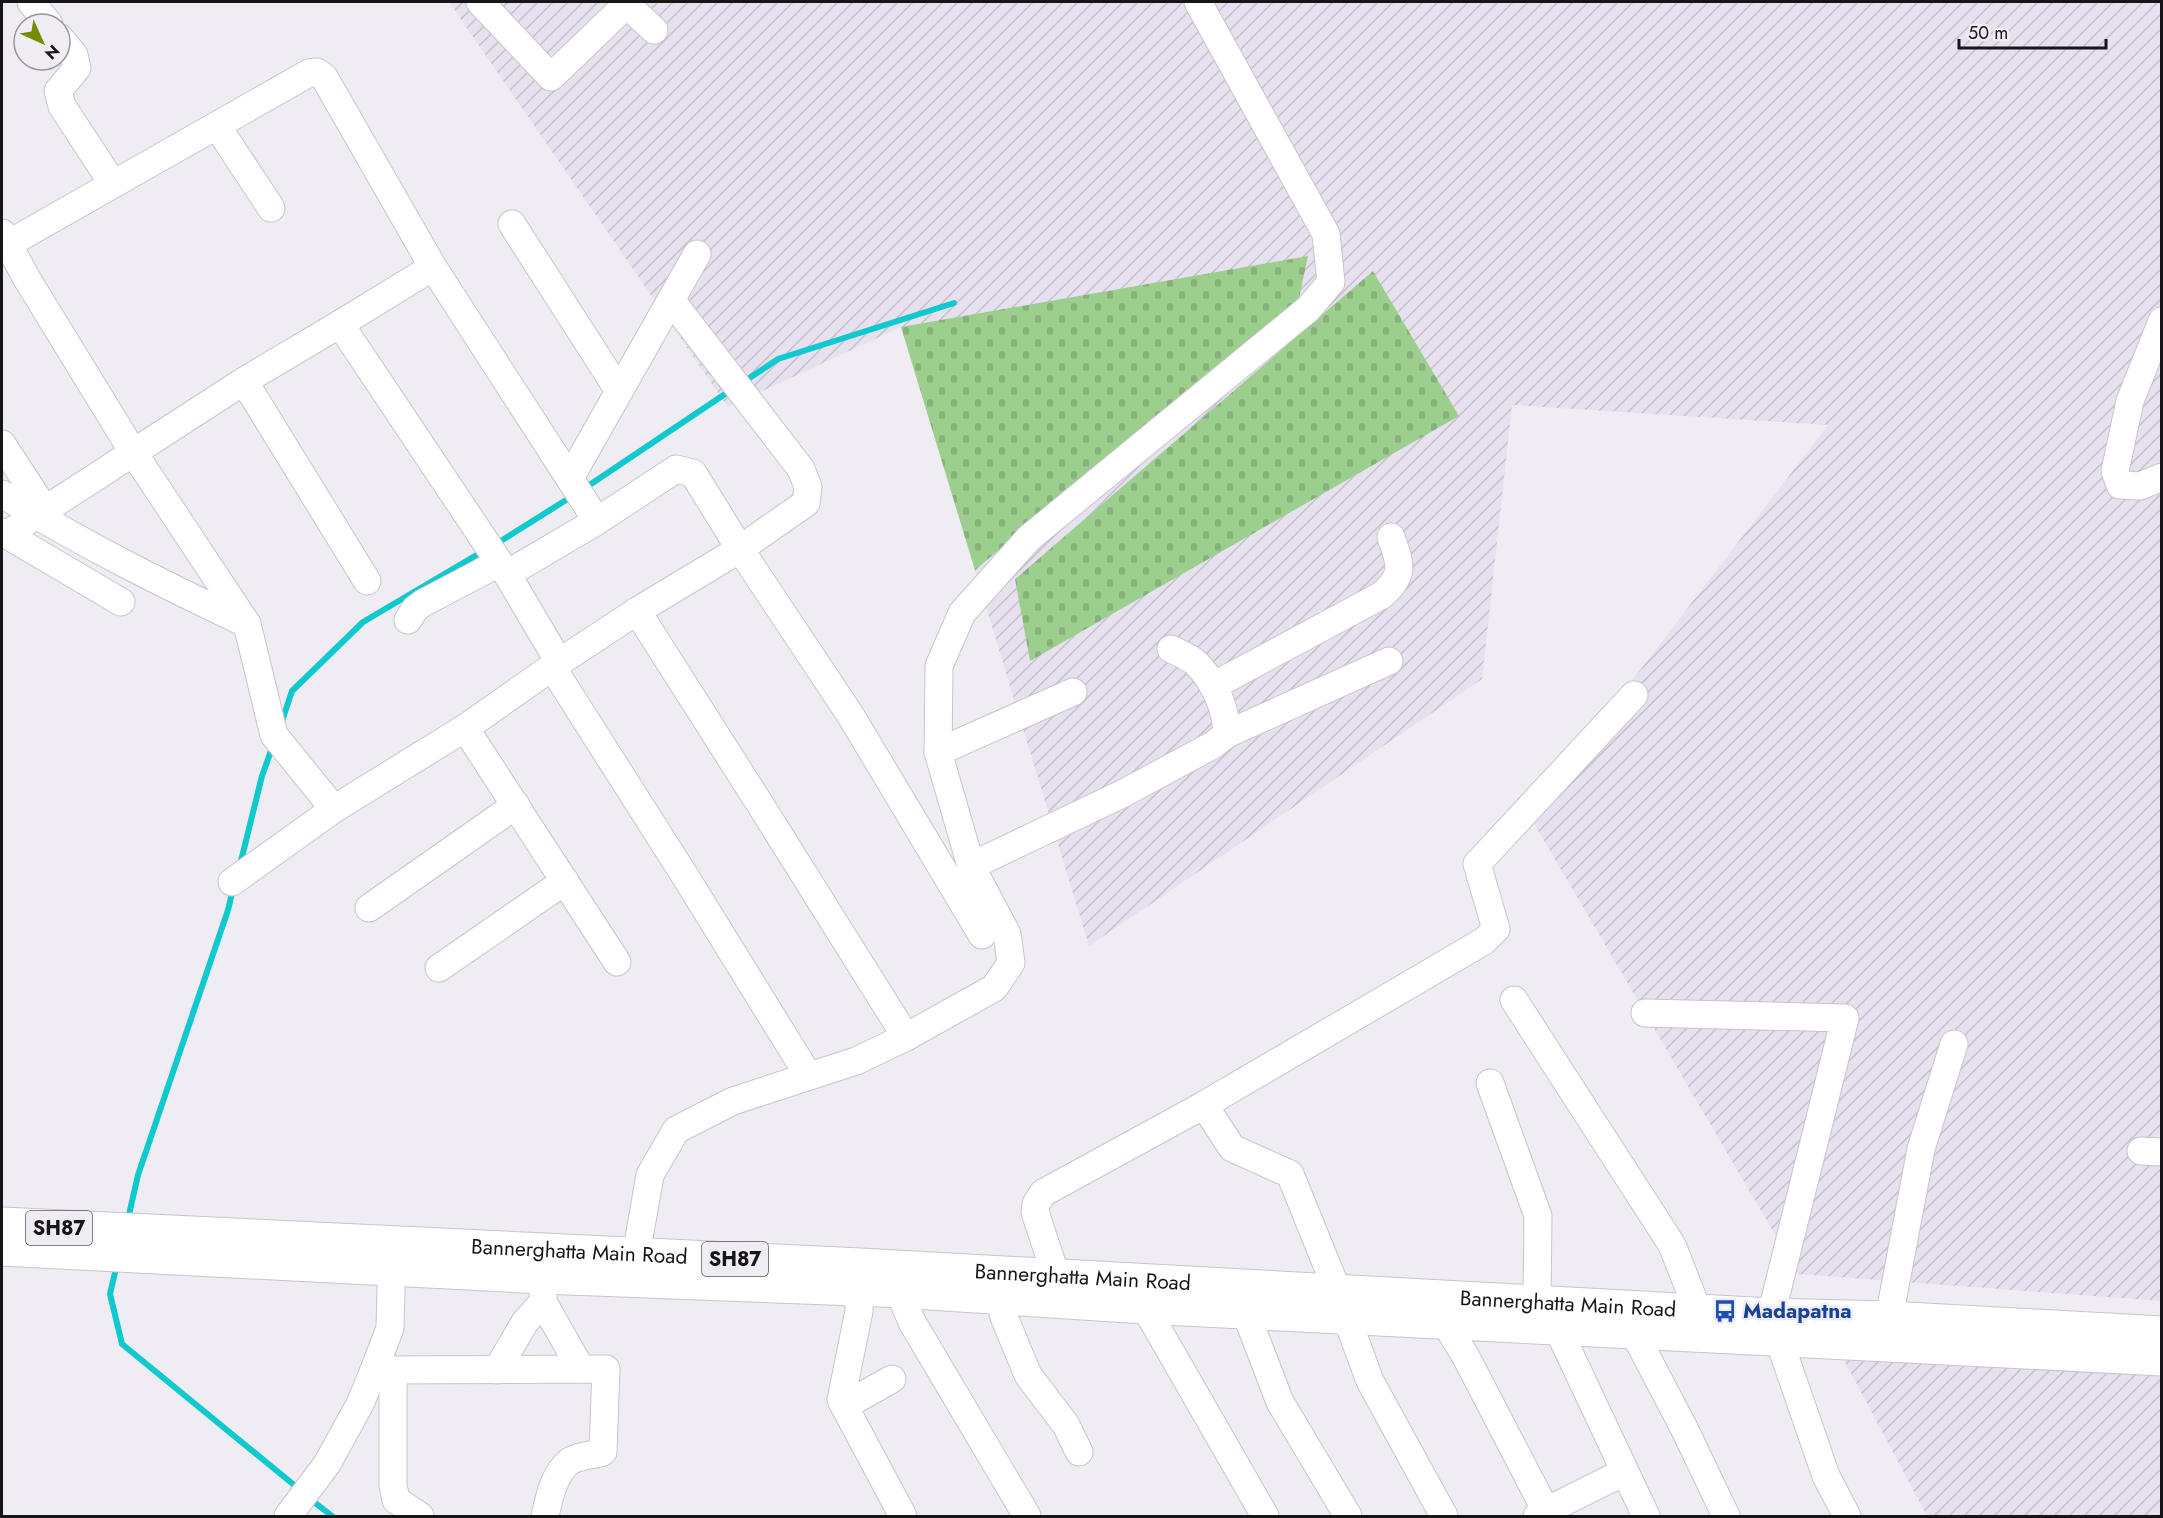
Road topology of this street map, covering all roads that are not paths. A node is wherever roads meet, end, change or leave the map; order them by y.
1 (480, 2) edge
2 (1198, 2) edge
3 (625, 3) edge
4 (654, 30) dead end
5 (72, 53) edge
6 (217, 126) junction
7 (113, 184) junction
8 (271, 208) dead end
9 (512, 224) dead end
10 (5, 238) edge
11 (697, 254) dead end
12 (433, 267) junction
13 (671, 300) junction
14 (2162, 321) edge
15 (340, 324) junction
16 (244, 381) junction
17 (620, 391) junction
18 (2, 444) edge
19 (133, 452) junction
20 (2162, 477) edge
21 (570, 478) junction
22 (2, 494) edge
23 (40, 512) junction
24 (597, 521) junction
25 (4, 533) edge
26 (1391, 537) dead end
27 (740, 549) junction
28 (503, 568) junction
29 (367, 581) dead end
30 (121, 602) dead end
31 (636, 611) junction
32 (408, 620) dead end
33 (247, 624) junction
34 (1172, 649) dead end
35 (1389, 661) dead end
36 (555, 664) junction
37 (1213, 686) junction
38 (1073, 692) dead end
39 (1634, 695) dead end
40 (465, 728) junction
41 (1227, 734) junction
42 (938, 752) junction
43 (516, 805) junction
44 (334, 809) junction
45 (971, 866) junction
46 (565, 881) junction
47 (232, 882) dead end
48 (369, 908) dead end
49 (982, 935) dead end
50 (617, 962) dead end
51 (439, 968) dead end
52 (1514, 1000) dead end
53 (1645, 1013) dead end
54 (906, 1037) junction
55 (1954, 1044) dead end
56 (808, 1075) junction
57 (1490, 1083) dead end
58 (1204, 1105) junction
59 (2, 1224) edge
60 (122, 1243) junction
61 (2, 1249) edge
62 (392, 1256) junction
63 (636, 1267) junction
64 (1056, 1276) junction
65 (901, 1280) junction
66 (860, 1289) junction
67 (543, 1290) junction
68 (999, 1297) junction
69 (1537, 1302) junction
70 (1341, 1303) junction
71 (1145, 1307) junction
72 (1245, 1311) junction
73 (1698, 1311) junction
74 (1889, 1318) junction
75 (1444, 1321) junction
76 (1557, 1327) junction
77 (1775, 1327) junction
78 (1634, 1331) junction
79 (2162, 1333) edge
80 (2162, 1359) edge
81 (581, 1369) junction
82 (383, 1370) junction
83 (497, 1370) junction
84 (892, 1379) dead end
85 (844, 1406) junction
86 (1079, 1452) dead end
87 (1624, 1472) junction
88 (1022, 1514) edge
89 (1544, 1515) edge
90 (288, 1516) edge
91 (420, 1516) edge
92 (545, 1516) edge
93 (903, 1516) edge
94 (1265, 1516) edge
95 (1348, 1516) edge
96 (1444, 1516) edge
97 (1646, 1516) edge
98 (1726, 1516) edge
99 (1847, 1516) edge

1 - 3 street
2 - 42 street
3 - 4 street
5 - 7 street
6 - 7 street
6 - 8 street
6 - 12 street
7 - 10 street
9 - 17 street
10 - 19 street
11 - 13 street
12 - 15 street
12 - 21 street
13 - 17 street
13 - 27 street
14 - 20 street
15 - 16 street
15 - 28 street
16 - 19 street
16 - 29 street
17 - 21 street
18 - 23 street
19 - 23 street
19 - 33 street
21 - 24 street
22 - 23 street
23 - 25 street
23 - 33 street
24 - 27 street
24 - 28 street
25 - 30 street
26 - 37 street
27 - 31 street
27 - 49 street
28 - 32 street
28 - 36 street
31 - 36 street
31 - 54 street
33 - 44 street
34 - 37 street
35 - 41 street
36 - 40 street
36 - 56 street
37 - 41 street
38 - 42 street
39 - 58 street
40 - 43 street
40 - 44 street
41 - 45 street
42 - 45 street
43 - 46 street
43 - 48 street
44 - 47 street
45 - 54 street
46 - 50 street
46 - 51 street
52 - 73 street
53 - 77 street
54 - 56 street
55 - 74 street
56 - 63 street
57 - 69 street
58 - 64 street
58 - 70 street
59 - 60 main road, SH87
60 - 61 main road
60 - 62 main road
62 - 63 main road, Bannerghatta Main Road / SH87
62 - 67 main road
62 - 82 street
63 - 65 main road, Bannerghatta Main Road / SH87
63 - 66 main road
63 - 67 main road
64 - 65 main road, Bannerghatta Main Road / SH87
64 - 70 main road, Bannerghatta Main Road / SH87
65 - 66 main road
65 - 68 main road
65 - 88 street
66 - 85 street
67 - 81 street
67 - 83 street
68 - 71 main road
68 - 86 street
69 - 70 main road, Bannerghatta Main Road / SH87
69 - 73 main road, Bannerghatta Main Road / SH87
70 - 72 main road
70 - 75 main road
70 - 96 street
71 - 72 main road
71 - 94 street
72 - 95 street
73 - 77 main road, Bannerghatta Main Road / SH87
74 - 77 main road, Bannerghatta Main Road / SH87
74 - 79 main road, Bannerghatta Main Road / SH87
75 - 76 main road
75 - 89 street
76 - 78 main road
76 - 87 street
77 - 78 main road
77 - 80 main road
77 - 99 street
78 - 98 street
81 - 83 street
81 - 92 street
82 - 83 street
82 - 90 street
82 - 91 street
84 - 85 street
85 - 93 street
87 - 89 street
87 - 97 street

